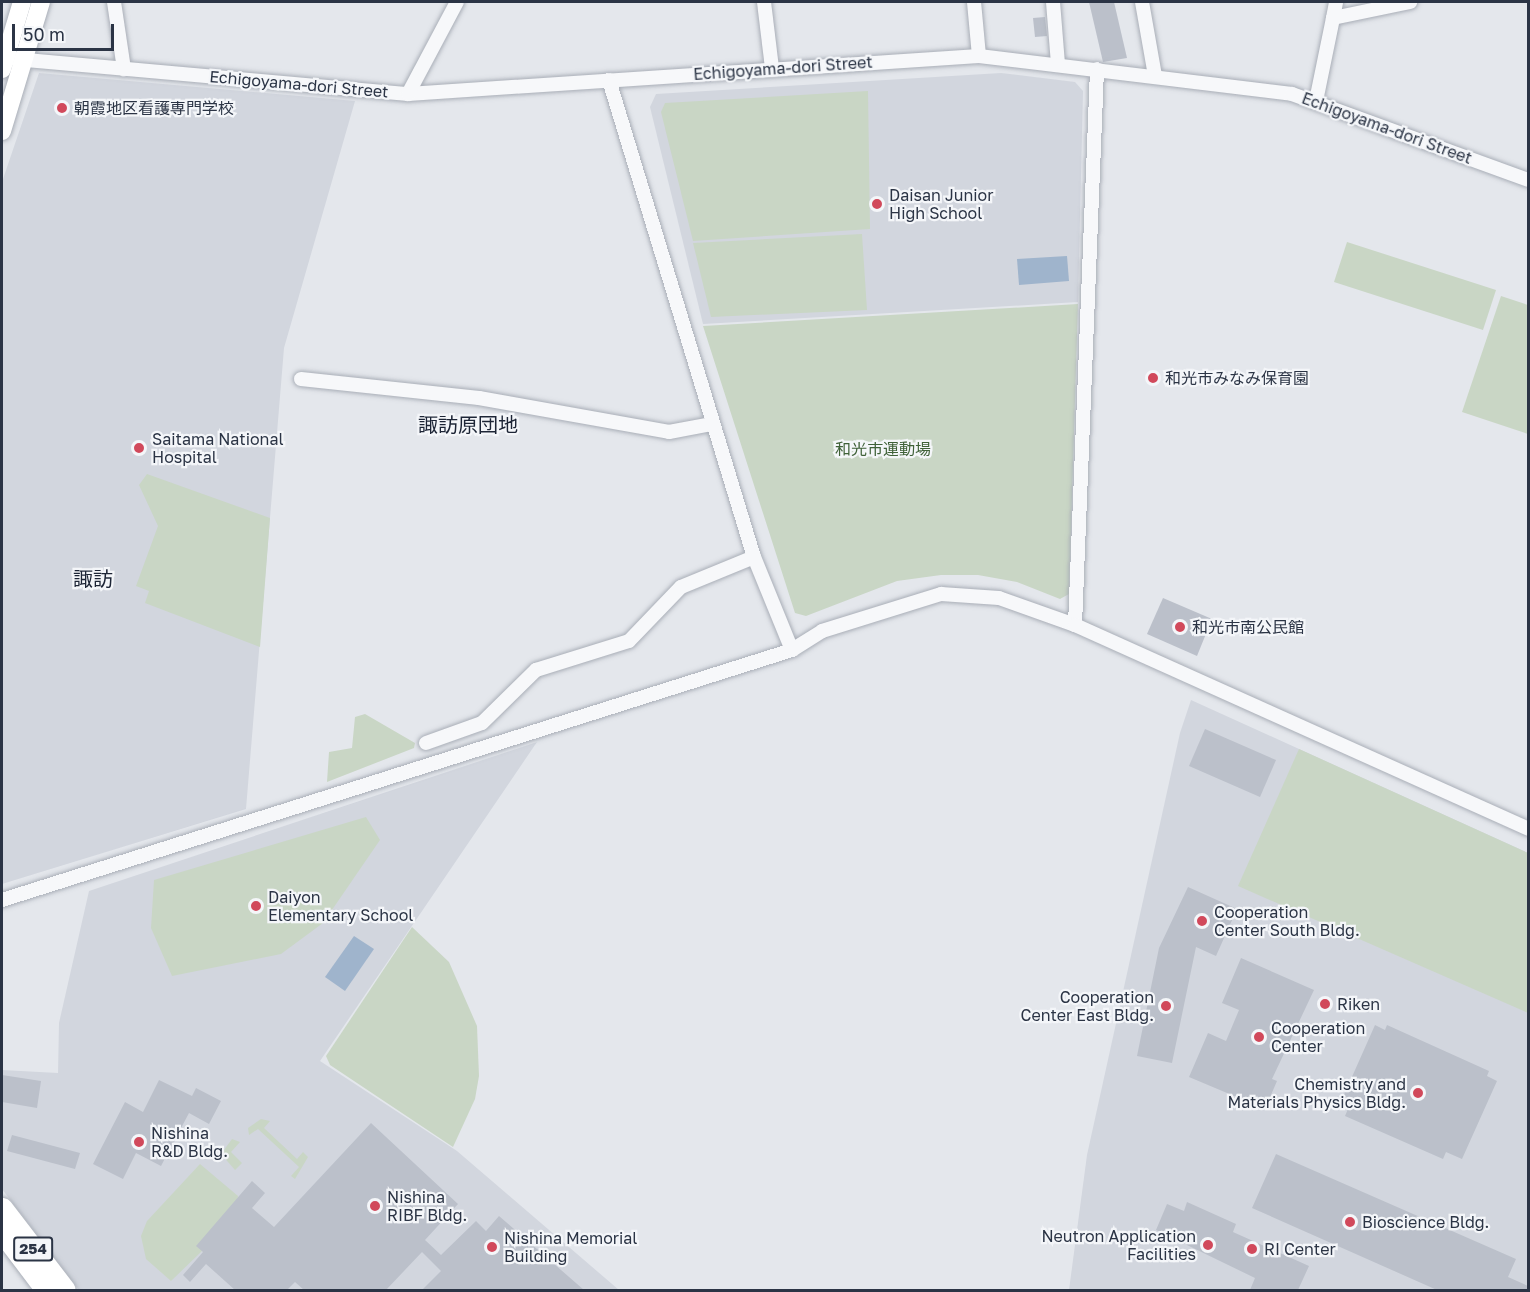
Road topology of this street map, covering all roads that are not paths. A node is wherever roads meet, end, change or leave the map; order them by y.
1 (22, 2) edge
2 (40, 2) edge
3 (114, 2) edge
4 (457, 2) edge
5 (764, 2) edge
6 (974, 2) edge
7 (1053, 2) edge
8 (1142, 2) edge
9 (1336, 2) edge
10 (1410, 2) edge
11 (1333, 18) junction
12 (979, 56) junction
13 (8, 60) edge
14 (1058, 64) junction
15 (772, 68) junction
16 (124, 69) junction
17 (1097, 69) junction
18 (1155, 76) junction
19 (609, 80) junction
20 (408, 94) junction
21 (1316, 100) junction
22 (2, 130) edge
23 (1528, 180) edge
24 (301, 379) dead end
25 (712, 423) junction
26 (754, 557) junction
27 (1075, 625) junction
28 (792, 650) junction
29 (426, 743) dead end
30 (1528, 829) edge
31 (2, 900) edge
32 (2, 1208) edge
33 (2, 1232) edge
34 (46, 1290) edge
35 (65, 1290) edge

1 - 13 main road
2 - 13 main road
3 - 16 street
4 - 20 street
5 - 15 street
6 - 12 street
7 - 14 street
8 - 18 street
9 - 11 street
10 - 11 street
11 - 21 street
12 - 14 street, Echigoyama-dori Street
12 - 15 street, Echigoyama-dori Street
13 - 16 street, Echigoyama-dori Street
13 - 22 main road
14 - 17 street, Echigoyama-dori Street
15 - 19 street, Echigoyama-dori Street
16 - 20 street, Echigoyama-dori Street
17 - 18 street, Echigoyama-dori Street
17 - 27 street
18 - 21 street, Echigoyama-dori Street
19 - 20 street, Echigoyama-dori Street
19 - 25 street
21 - 23 street, Echigoyama-dori Street
24 - 25 street
25 - 26 street
26 - 28 street
26 - 29 street
27 - 28 street
27 - 30 street
28 - 31 street
32 - 35 highway, 254
33 - 34 highway, 254

